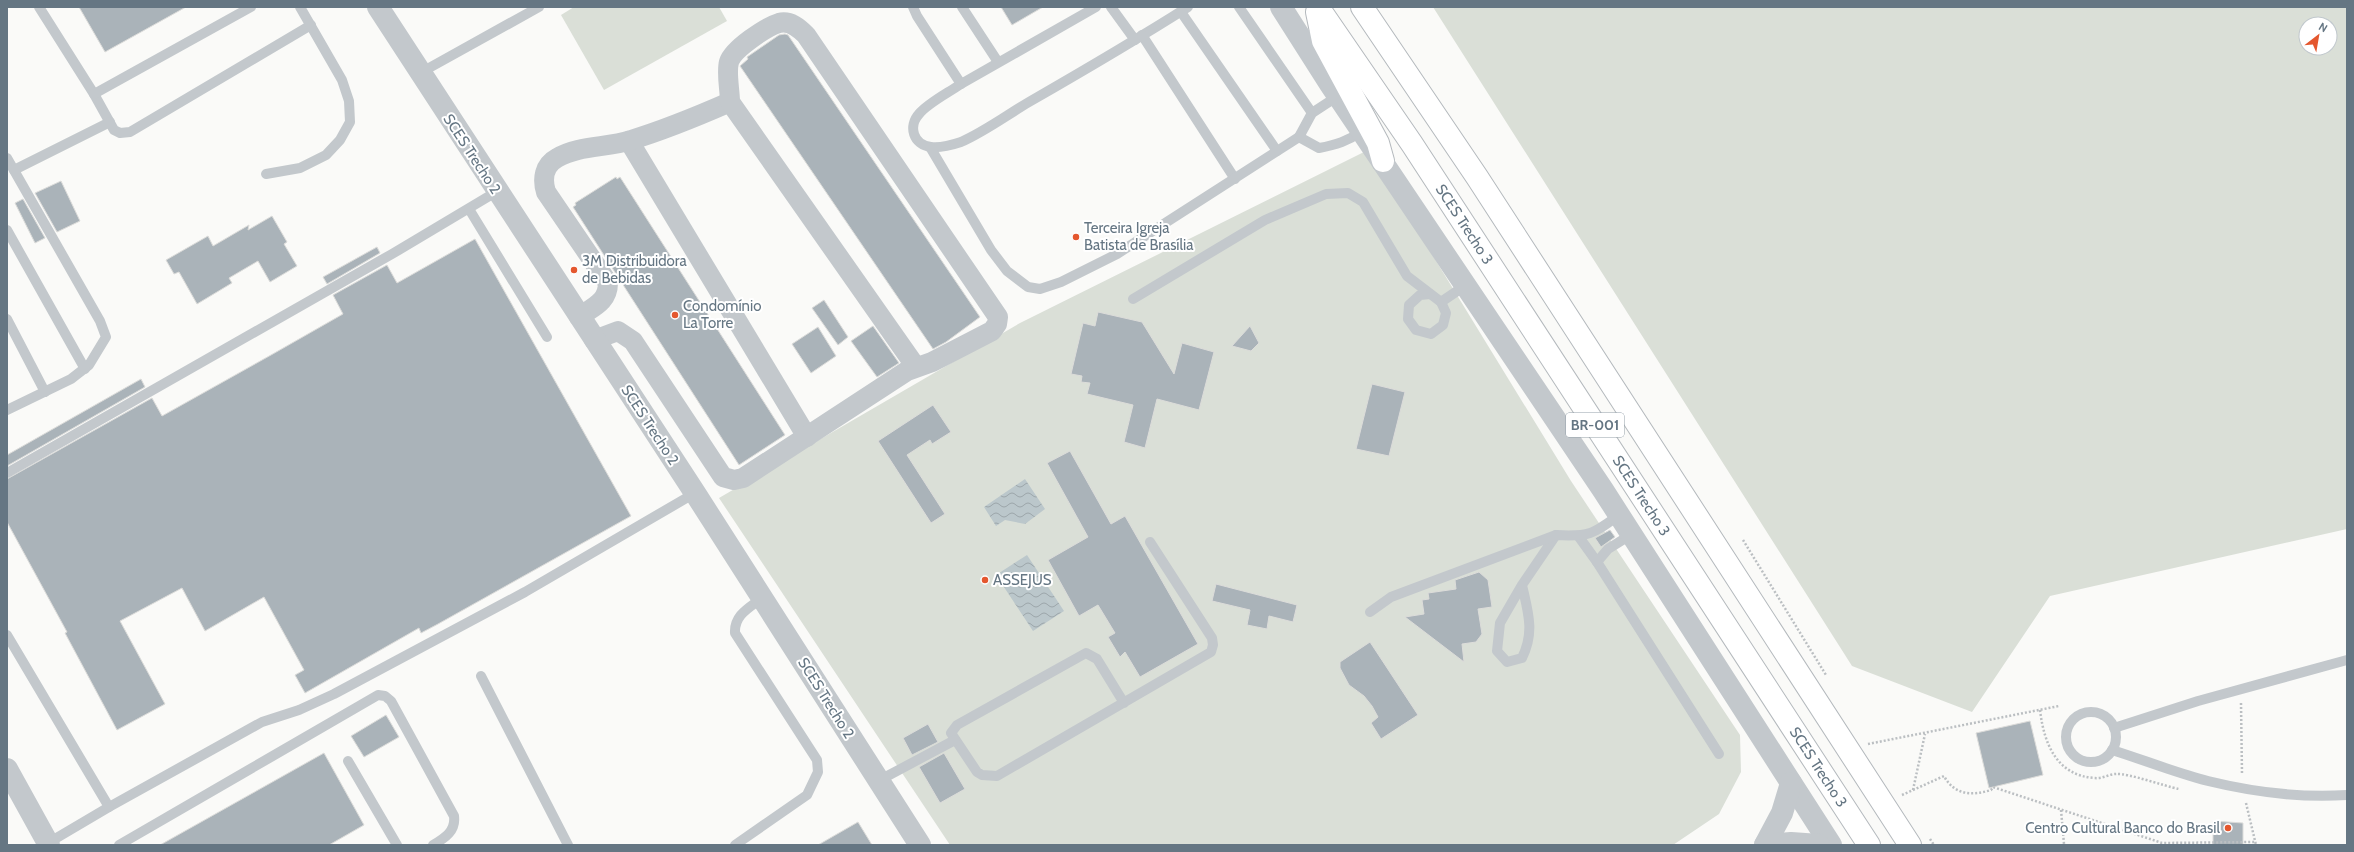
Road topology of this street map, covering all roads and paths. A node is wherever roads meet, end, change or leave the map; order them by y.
1 (39, 7) edge
2 (251, 7) edge
3 (300, 7) edge
4 (378, 7) edge
5 (539, 7) edge
6 (913, 7) edge
7 (962, 7) edge
8 (1096, 7) edge
9 (1111, 7) edge
10 (1240, 7) edge
11 (1281, 7) edge
12 (1317, 7) edge
13 (1362, 7) edge
14 (1184, 9) edge
15 (311, 25) junction
16 (1138, 38) junction
17 (998, 62) junction
18 (420, 73) junction
19 (961, 84) junction
20 (94, 94) junction
21 (1338, 96) junction
22 (730, 102) junction
23 (1312, 113) junction
24 (110, 122) junction
25 (1362, 131) junction
26 (1299, 137) junction
27 (629, 141) junction
28 (930, 147) junction
29 (1277, 151) junction
30 (7, 158) edge
31 (1383, 161) junction
32 (14, 170) junction
33 (266, 174) dead end
34 (1235, 179) junction
35 (496, 192) junction
36 (469, 209) junction
37 (7, 230) edge
38 (1466, 285) junction
39 (1430, 294) junction
40 (1133, 299) dead end
41 (1441, 302) junction
42 (579, 317) junction
43 (7, 319) edge
44 (547, 337) dead end
45 (594, 340) junction
46 (916, 367) junction
47 (85, 369) junction
48 (45, 392) junction
49 (7, 410) edge
50 (807, 438) junction
51 (7, 473) edge
52 (695, 493) junction
53 (1619, 515) junction
54 (1632, 534) junction
55 (1556, 535) junction
56 (1579, 537) junction
57 (1743, 540) dead end
58 (1150, 542) dead end
59 (1597, 562) junction
60 (1522, 585) junction
61 (762, 598) junction
62 (1370, 612) dead end
63 (7, 635) edge
64 (2347, 660) edge
65 (481, 676) dead end
66 (1830, 682) dead end
67 (2240, 689) junction
68 (1124, 703) junction
69 (2059, 706) dead end
70 (2040, 710) junction
71 (2114, 728) junction
72 (1925, 734) junction
73 (955, 740) junction
74 (1872, 750) dead end
75 (2112, 750) junction
76 (1719, 754) dead end
77 (348, 761) dead end
78 (7, 769) edge
79 (878, 781) junction
80 (1791, 783) junction
81 (2242, 788) junction
82 (1898, 789) dead end
83 (1913, 790) junction
84 (2184, 790) dead end
85 (1902, 795) junction
86 (2347, 795) edge
87 (1906, 802) dead end
88 (109, 807) junction
89 (2061, 810) junction
90 (1918, 839) edge
91 (2256, 843) edge
92 (49, 844) edge
93 (2064, 844) dead end
94 (119, 845) edge
95 (397, 845) edge
96 (434, 845) edge
97 (568, 845) edge
98 (735, 845) edge
99 (920, 845) edge
100 (1765, 845) edge
101 (1819, 845) edge
102 (1831, 845) edge
103 (1869, 845) edge
104 (1934, 845) edge

1 - 20 lane
2 - 20 lane
3 - 15 lane
4 - 18 street, SCES Trecho 2
5 - 18 lane
6 - 19 lane
7 - 17 lane
8 - 17 lane
9 - 16 lane
10 - 23 lane
11 - 21 street
12 - 31 highway
12 - 103 highway, SCES Trecho 3 / BR-001
13 - 90 highway, BR-001
14 - 16 lane
14 - 29 lane
15 - 24 lane
15 - 33 lane
16 - 28 lane
16 - 34 lane
17 - 19 lane
18 - 35 street, SCES Trecho 2
19 - 28 lane
20 - 24 lane
21 - 23 lane
21 - 25 street
22 - 27 street
22 - 46 street
22 - 46 street
23 - 26 lane
24 - 32 lane
25 - 26 lane
25 - 31 street
26 - 29 lane
27 - 42 street
27 - 50 street
28 - 34 lane
29 - 34 lane
30 - 32 lane
31 - 38 street
32 - 47 lane
35 - 36 lane
35 - 42 street, SCES Trecho 2
36 - 44 lane
36 - 51 lane
37 - 47 lane
38 - 41 lane
38 - 53 street
39 - 40 lane
39 - 41 lane
39 - 41 lane
42 - 45 street, SCES Trecho 2
43 - 48 lane
45 - 50 street
45 - 52 street, SCES Trecho 2
46 - 50 street
47 - 48 lane
48 - 49 lane
52 - 61 street, SCES Trecho 2
52 - 88 lane
53 - 54 street
53 - 56 lane
54 - 59 lane
54 - 80 street
55 - 56 lane
55 - 60 lane
55 - 62 lane
56 - 59 lane
57 - 66 path
58 - 68 lane
59 - 76 lane
60 - 60 lane
61 - 79 street, SCES Trecho 2
61 - 98 lane
63 - 88 lane
64 - 67 lane
65 - 97 lane
67 - 71 lane
67 - 81 path
68 - 73 lane
68 - 73 lane
69 - 70 path
70 - 72 path
70 - 84 path
71 - 75 lane
71 - 75 lane
72 - 74 path
72 - 83 path
73 - 79 lane
75 - 81 lane
77 - 95 lane
78 - 92 street
79 - 99 street, SCES Trecho 2
80 - 100 street
80 - 102 street
81 - 86 lane
81 - 91 path
82 - 85 path
83 - 85 path
83 - 89 path
85 - 87 path
88 - 92 lane
89 - 91 path
89 - 93 path
90 - 104 path
94 - 96 lane
100 - 101 street

